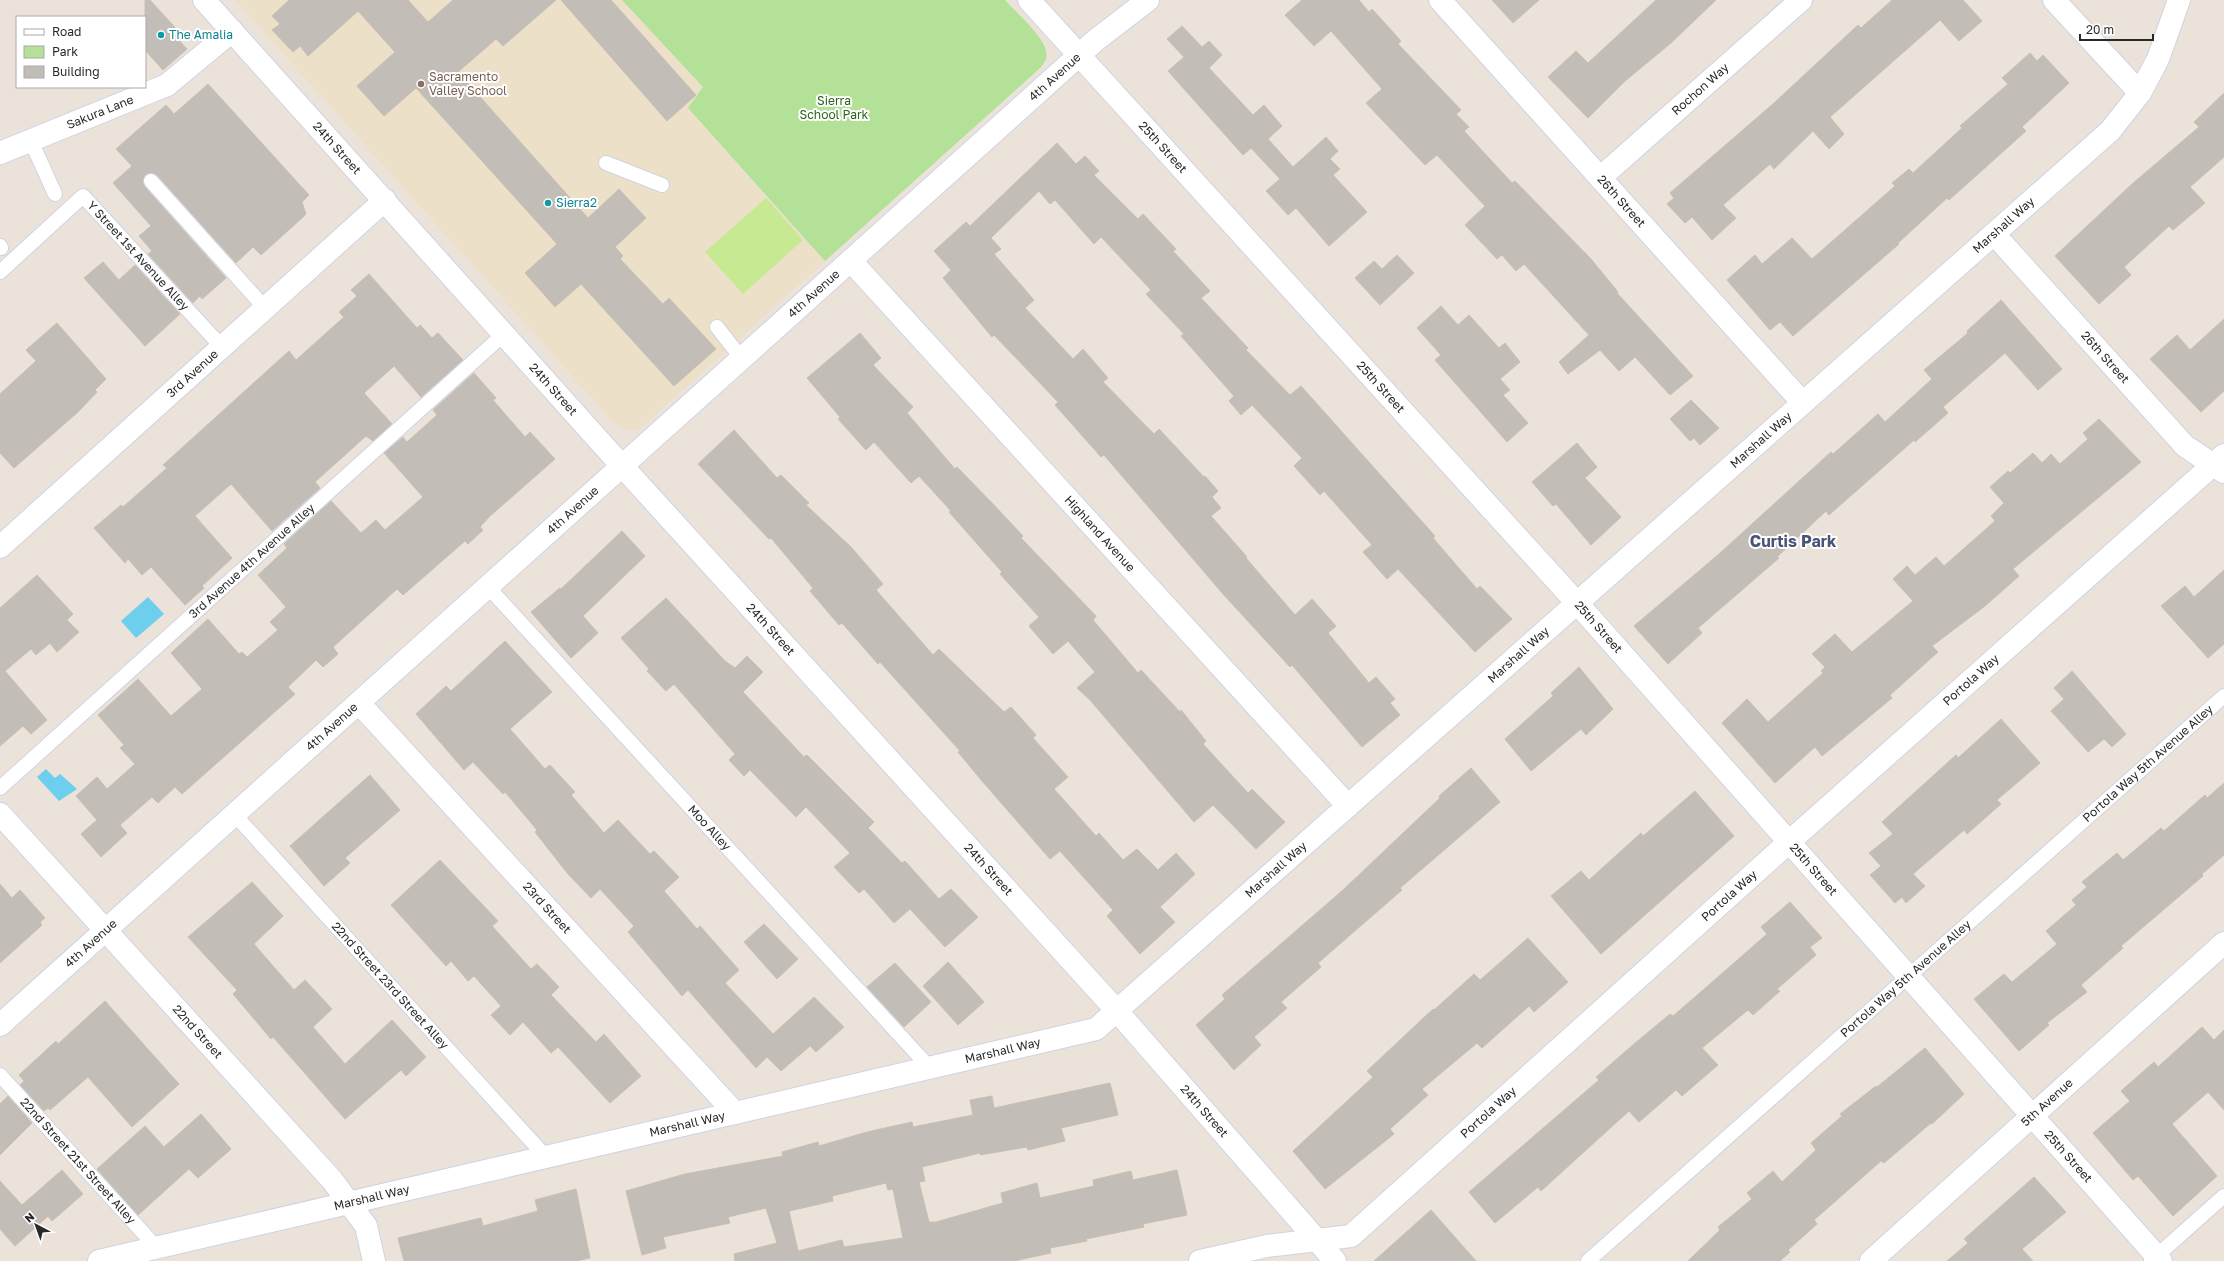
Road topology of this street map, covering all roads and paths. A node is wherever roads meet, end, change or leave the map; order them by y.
1 (204, 0) edge
2 (1029, 0) edge
3 (1148, 0) edge
4 (1440, 0) edge
5 (1801, 0) edge
6 (2054, 0) edge
7 (2179, 0) edge
8 (232, 31) junction
9 (1079, 56) junction
10 (2140, 93) junction
11 (31, 141) junction
12 (0, 153) edge
13 (606, 163) dead end
14 (1600, 178) junction
15 (151, 181) dead end
16 (662, 185) dead end
17 (55, 194) dead end
18 (385, 200) junction
19 (1994, 234) junction
20 (851, 261) junction
21 (0, 272) edge
22 (264, 307) junction
23 (717, 327) dead end
24 (504, 334) junction
25 (220, 346) junction
26 (742, 359) junction
27 (1803, 403) junction
28 (2220, 464) edge
29 (623, 466) junction
30 (0, 547) edge
31 (488, 587) junction
32 (1577, 603) junction
33 (2224, 696) edge
34 (359, 704) junction
35 (0, 788) edge
36 (1348, 806) junction
37 (0, 814) edge
38 (234, 814) junction
39 (1789, 842) junction
40 (106, 932) junction
41 (2224, 943) edge
42 (1908, 976) junction
43 (1117, 1011) junction
44 (0, 1025) edge
45 (930, 1068) junction
46 (0, 1075) edge
47 (735, 1113) junction
48 (2033, 1116) junction
49 (546, 1157) junction
50 (2224, 1196) edge
51 (349, 1202) junction
52 (1315, 1239) junction
53 (156, 1247) junction
54 (2156, 1259) edge
55 (99, 1261) edge
56 (374, 1261) edge
57 (1200, 1261) edge
58 (1335, 1261) edge
59 (1588, 1261) edge
60 (1871, 1261) edge

1 - 8 street, 24th Street
2 - 9 street, 25th Street
3 - 9 street, 4th Avenue
4 - 14 street, 26th Street
5 - 14 street, Rochon Way
6 - 10 street
7 - 10 street, Marshall Way
8 - 11 street, Sakura Lane
8 - 18 street, 24th Street
9 - 20 street, 4th Avenue
9 - 32 street, 25th Street
10 - 19 street, Marshall Way
11 - 12 street, Sakura Lane
11 - 17 lane
13 - 16 lane
14 - 27 street, 26th Street
15 - 22 lane
18 - 22 street, 3rd Avenue
18 - 24 street, 24th Street
19 - 27 street, Marshall Way
19 - 28 street, 26th Street
20 - 26 street, 4th Avenue
20 - 36 street, Highland Avenue
21 - 25 lane, Y Street 1st Avenue Alley
22 - 25 street, 3rd Avenue
23 - 26 lane
24 - 29 street, 24th Street
24 - 35 lane, 3rd Avenue 4th Avenue Alley
25 - 30 street, 3rd Avenue
26 - 29 street, 4th Avenue
27 - 32 street, Marshall Way
28 - 39 street, Portola Way
29 - 31 street, 4th Avenue
29 - 43 street, 24th Street
31 - 34 street, 4th Avenue
31 - 45 lane, Moo Alley
32 - 36 street, Marshall Way
32 - 39 street, 25th Street
33 - 42 lane, Portola Way 5th Avenue Alley
34 - 38 street, 4th Avenue
34 - 47 street, 23rd Street
36 - 43 street, Marshall Way
37 - 40 street, 22nd Street
38 - 40 street, 4th Avenue
38 - 49 lane, 22nd Street 23rd Street Alley
39 - 42 street, 25th Street
39 - 52 street, Portola Way
40 - 44 street, 4th Avenue
40 - 51 street, 22nd Street
41 - 48 street, 5th Avenue
42 - 48 street, 25th Street
42 - 59 lane, Portola Way 5th Avenue Alley
43 - 45 street, Marshall Way
43 - 52 street, 24th Street
45 - 47 street, Marshall Way
46 - 53 lane, 22nd Street 21st Street Alley
47 - 49 street, Marshall Way
48 - 54 street, 25th Street
48 - 60 street, 5th Avenue
49 - 51 street, Marshall Way
50 - 54 lane
51 - 53 street, Marshall Way
51 - 56 street, 22nd Street
52 - 57 street, Portola Way
52 - 58 street, 24th Street
53 - 55 street, Marshall Way

